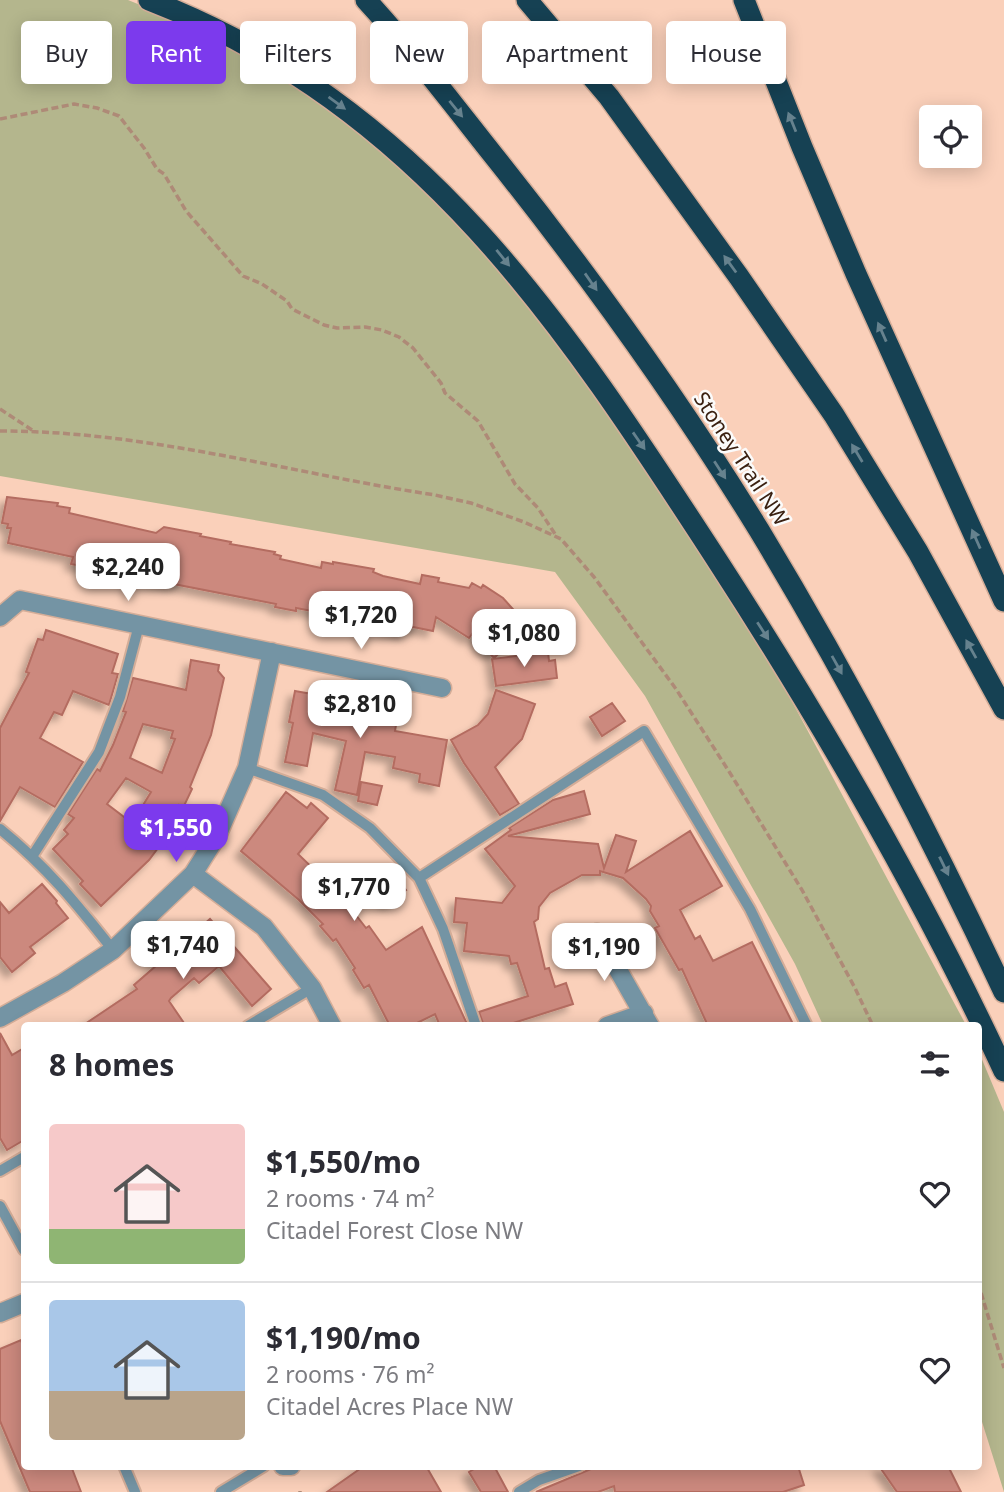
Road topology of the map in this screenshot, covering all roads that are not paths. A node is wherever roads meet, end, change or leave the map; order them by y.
1 (149, 0) edge
2 (366, 0) edge
3 (527, 0) edge
4 (744, 0) edge
5 (1004, 601) edge
6 (0, 617) edge
7 (139, 625) junction
8 (272, 652) junction
9 (442, 688) dead end
10 (1004, 709) edge
11 (247, 768) junction
12 (0, 829) edge
13 (33, 855) junction
14 (193, 874) junction
15 (419, 878) junction
16 (597, 933) dead end
17 (113, 950) junction
18 (312, 988) junction
19 (1004, 992) edge
20 (0, 1018) edge
21 (647, 1019) edge
22 (255, 1022) edge
23 (330, 1022) edge
24 (475, 1022) edge
25 (805, 1022) edge
26 (981, 1022) edge
27 (982, 1023) edge
28 (1004, 1071) edge
29 (21, 1159) edge
30 (0, 1171) edge
31 (0, 1206) edge
32 (21, 1244) edge
33 (21, 1304) edge
34 (0, 1313) edge
35 (126, 1470) edge
36 (257, 1470) edge
37 (568, 1470) edge
38 (135, 1492) edge
39 (221, 1492) edge
40 (519, 1492) edge

1 -> 26 highway
2 -> 19 highway, Stoney Trail NW
10 -> 3 highway
5 -> 4 highway
6 - 7 street
7 - 8 street
7 - 13 lane
8 - 9 street
8 - 11 street
11 - 14 street
11 - 15 lane
12 - 13 lane
13 - 17 lane
14 - 17 street
14 - 18 street
15 - 24 lane
15 - 25 lane
16 - 21 street
17 - 20 street
18 - 22 lane
18 - 23 street
27 -> 28 highway
29 - 30 lane
31 - 32 lane
33 - 34 street
35 - 38 lane
36 - 39 lane
37 - 40 lane

